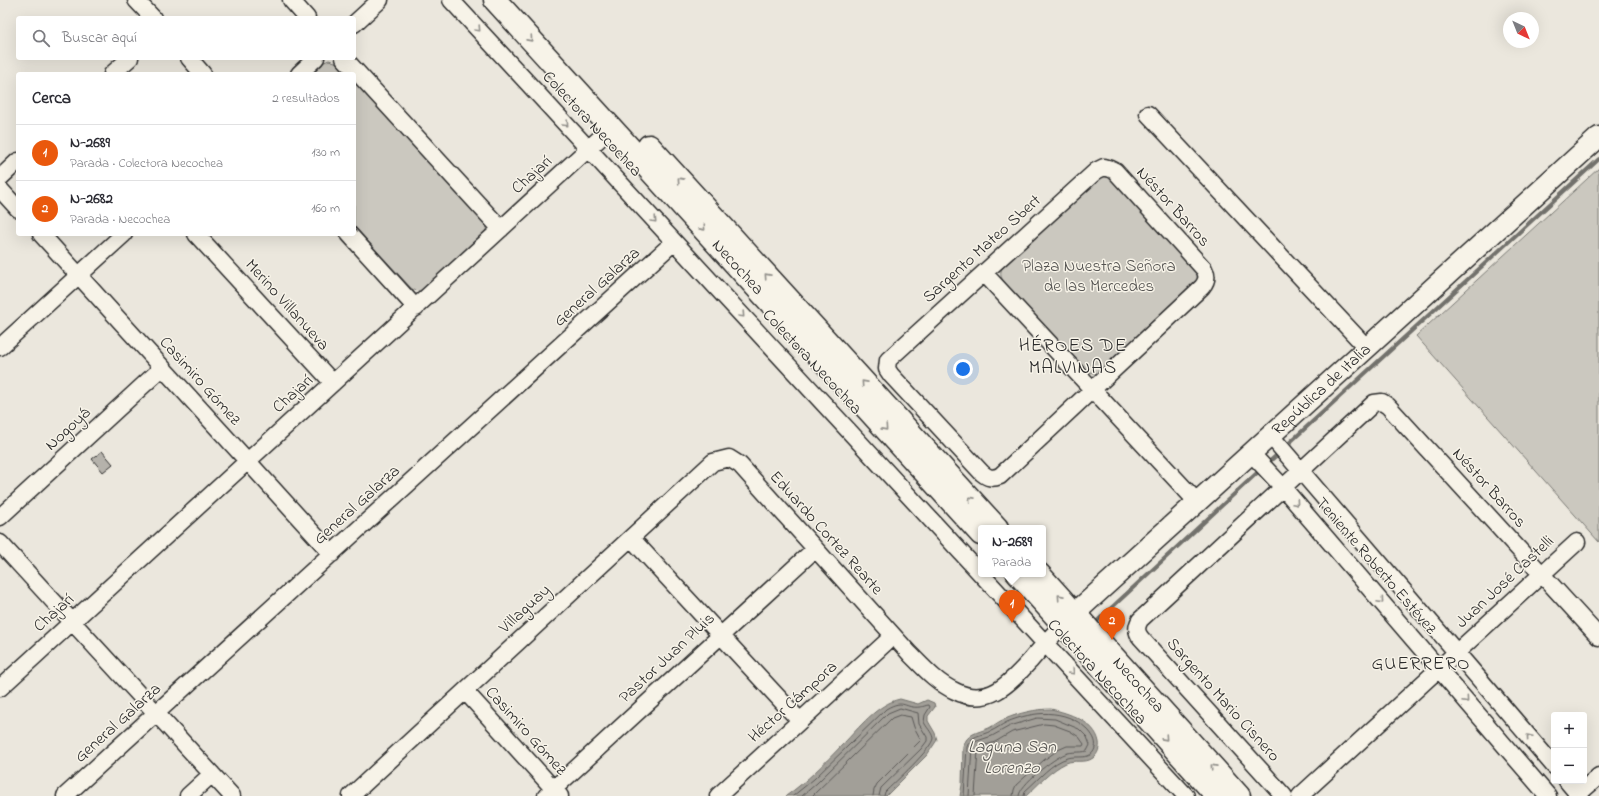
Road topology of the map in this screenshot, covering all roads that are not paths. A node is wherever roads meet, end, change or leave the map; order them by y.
1 (136, 0) edge
2 (291, 0) edge
3 (380, 0) edge
4 (451, 0) edge
5 (494, 0) edge
6 (515, 0) edge
7 (150, 16) edge
8 (305, 16) edge
9 (356, 22) edge
10 (128, 60) edge
11 (191, 60) edge
12 (314, 60) edge
13 (346, 60) edge
14 (114, 72) edge
15 (202, 72) edge
16 (301, 72) edge
17 (1148, 114) dead end
18 (611, 128) junction
19 (1599, 137) edge
20 (589, 149) junction
21 (16, 163) edge
22 (1108, 167) joint
23 (0, 178) edge
24 (0, 189) edge
25 (16, 207) edge
26 (501, 229) junction
27 (43, 236) edge
28 (122, 236) edge
29 (198, 236) edge
30 (351, 236) edge
31 (674, 242) junction
32 (984, 273) junction
33 (78, 276) junction
34 (416, 308) junction
35 (0, 347) edge
36 (1367, 348) junction
37 (162, 368) junction
38 (333, 383) junction
39 (1092, 390) junction
40 (1270, 436) junction
41 (1251, 453) junction
42 (729, 458) joint
43 (247, 461) junction
44 (1301, 471) junction
45 (1283, 487) junction
46 (1197, 502) junction
47 (0, 517) edge
48 (994, 525) edge
49 (978, 531) edge
50 (631, 538) junction
51 (1577, 542) dead end
52 (0, 543) edge
53 (815, 549) junction
54 (332, 554) junction
55 (978, 571) edge
56 (1542, 574) junction
57 (984, 577) edge
58 (1021, 577) edge
59 (1041, 577) edge
60 (1069, 619) junction
61 (72, 622) junction
62 (721, 635) junction
63 (893, 636) junction
64 (1599, 637) edge
65 (1045, 644) junction
66 (1456, 653) junction
67 (1439, 669) junction
68 (0, 688) edge
69 (465, 691) junction
70 (156, 713) junction
71 (800, 721) junction
72 (1551, 763) edge
73 (212, 774) junction
74 (1599, 776) edge
75 (1568, 784) edge
76 (553, 794) edge
77 (229, 795) edge
78 (1577, 795) edge
79 (66, 796) edge
80 (188, 796) edge
81 (351, 796) edge
82 (718, 796) edge
83 (1186, 796) edge
84 (1217, 796) edge
85 (1239, 796) edge
86 (1284, 796) edge
87 (1300, 796) edge
88 (1548, 796) edge

1 - 7 street
2 - 8 street
3 - 9 street
4 -> 20 street, Colectora Necochea
5 -> 18 main road, Necochea
48 -> 6 main road, Necochea
10 - 14 street
11 - 15 street
12 - 16 street
13 - 26 street
17 - 36 street
18 - 20 street, Chajarí
18 -> 49 main road, Necochea
19 - 36 street, República de Italia
20 - 26 street, Chajarí
20 -> 31 street, Colectora Necochea
21 - 23 street
22 - 32 street, Sargento Mateo Sbert
22 - 39 street, Néstor Barros
24 - 25 street
26 - 34 street, Chajarí
27 - 33 street, Casimiro Gómez
28 - 33 street
29 - 38 street, Merino Villanueva
30 - 34 street
31 - 54 street, General Galarza
31 -> 55 street, Colectora Necochea
32 - 39 street
32 - 39 street, Sargento Mateo Sbert
33 - 35 street
33 - 37 street, Casimiro Gómez
34 - 38 street, Chajarí
36 - 40 street, República de Italia
37 - 43 street, Casimiro Gómez
37 - 47 street, Nogoyá
38 - 43 street, Chajarí
39 - 46 street
40 - 41 street, República de Italia
40 - 44 street, Teniente Roberto Estévez
41 - 45 street, Teniente Roberto Estévez
41 - 46 street, República de Italia
42 - 50 street, Villaguay
42 - 53 street, Eduardo Cortez Rearte
43 - 54 street, Casimiro Gómez
43 - 61 street, Chajarí
44 - 45 street
44 - 56 street, Néstor Barros
44 - 66 street, Teniente Roberto Estévez
45 -> 67 street, Teniente Roberto Estévez
45 - 86 street, Sargento Mario Cisnero
46 - 60 street, República de Italia
50 - 62 street
50 - 69 street, Villaguay
51 - 56 street, Juan José Castelli
52 - 61 street
53 - 62 street, Pastor Juan Pluis
53 - 63 street, Eduardo Cortez Rearte
54 - 70 street, General Galarza
56 - 64 street, Néstor Barros
56 - 66 street, Juan José Castelli
57 - 65 street, Colectora Necochea
58 - 60 main road, Necochea
60 -> 59 main road, Necochea
60 - 65 street, República de Italia
60 -> 84 main road, Necochea
85 -> 60 main road, Necochea
61 - 68 street, Chajarí
61 - 70 street
62 - 71 street
62 - 76 street, Pastor Juan Pluis
63 - 65 street, Eduardo Cortez Rearte
63 - 71 street, Héctor Cámpora
65 -> 83 street, Colectora Necochea
66 - 67 street, Juan José Castelli
72 -> 66 street, Teniente Roberto Estévez
67 - 87 street, Juan José Castelli
67 -> 88 street, Teniente Roberto Estévez
69 - 76 street, Casimiro Gómez
69 - 81 street, Villaguay
70 - 73 street
70 - 79 street, General Galarza
71 - 82 street, Héctor Cámpora
73 - 77 street
73 - 80 street
74 - 78 street
75 - 78 street

